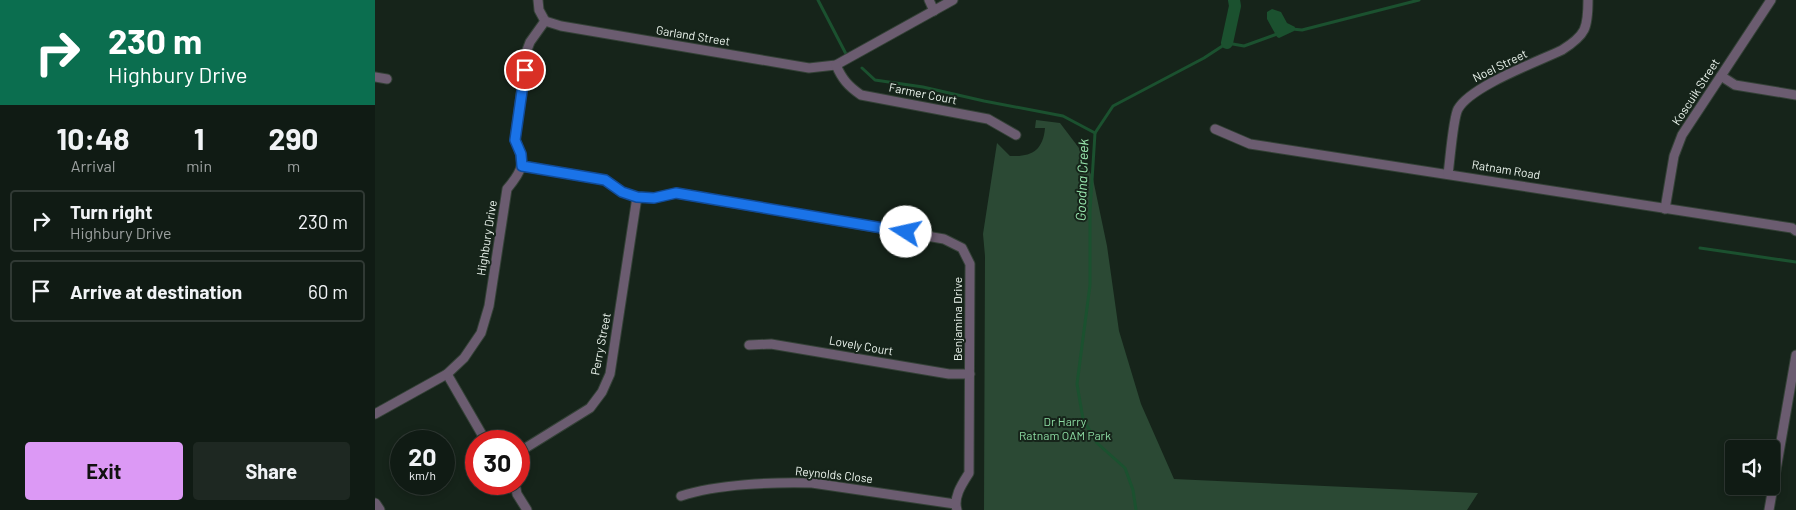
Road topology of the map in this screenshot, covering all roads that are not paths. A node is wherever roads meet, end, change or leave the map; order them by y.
1 (538, 0) edge
2 (929, 0) edge
3 (953, 0) edge
4 (1588, 0) edge
5 (1771, 0) edge
6 (934, 11) junction
7 (545, 21) junction
8 (836, 64) junction
9 (1721, 76) junction
10 (375, 77) edge
11 (387, 79) dead end
12 (1796, 95) edge
13 (1215, 129) dead end
14 (1017, 135) dead end
15 (522, 166) junction
16 (1448, 174) junction
17 (637, 197) junction
18 (1665, 209) junction
19 (1796, 231) edge
20 (749, 345) dead end
21 (1796, 355) edge
22 (447, 374) junction
23 (970, 374) junction
24 (375, 414) edge
25 (480, 430) edge
26 (530, 445) edge
27 (518, 495) edge
28 (681, 496) dead end
29 (375, 504) edge
30 (956, 507) edge
31 (379, 510) edge
32 (527, 510) edge
33 (1769, 510) edge

1 - 7 street
2 - 6 street
3 - 6 street, Garland Street
4 - 16 street, Noel Street
5 - 9 street, Koscuik Street
6 - 8 street, Garland Street
7 - 8 street, Garland Street
7 - 15 street
8 - 14 street, Farmer Court
9 - 12 street
9 - 18 street, Koscuik Street
10 - 11 street
13 - 16 street, Ratnam Road
15 - 17 street, Benjamina Drive
15 - 22 street, Highbury Drive
16 - 18 street, Ratnam Road
17 - 23 street, Benjamina Drive
17 - 26 street, Perry Street
18 - 19 street, Ratnam Road
20 - 23 street, Lovely Court
21 - 33 street
22 - 24 street, Highbury Drive
22 - 25 street
23 - 30 street, Benjamina Drive
27 - 32 street
28 - 30 street, Reynolds Close
29 - 31 street

